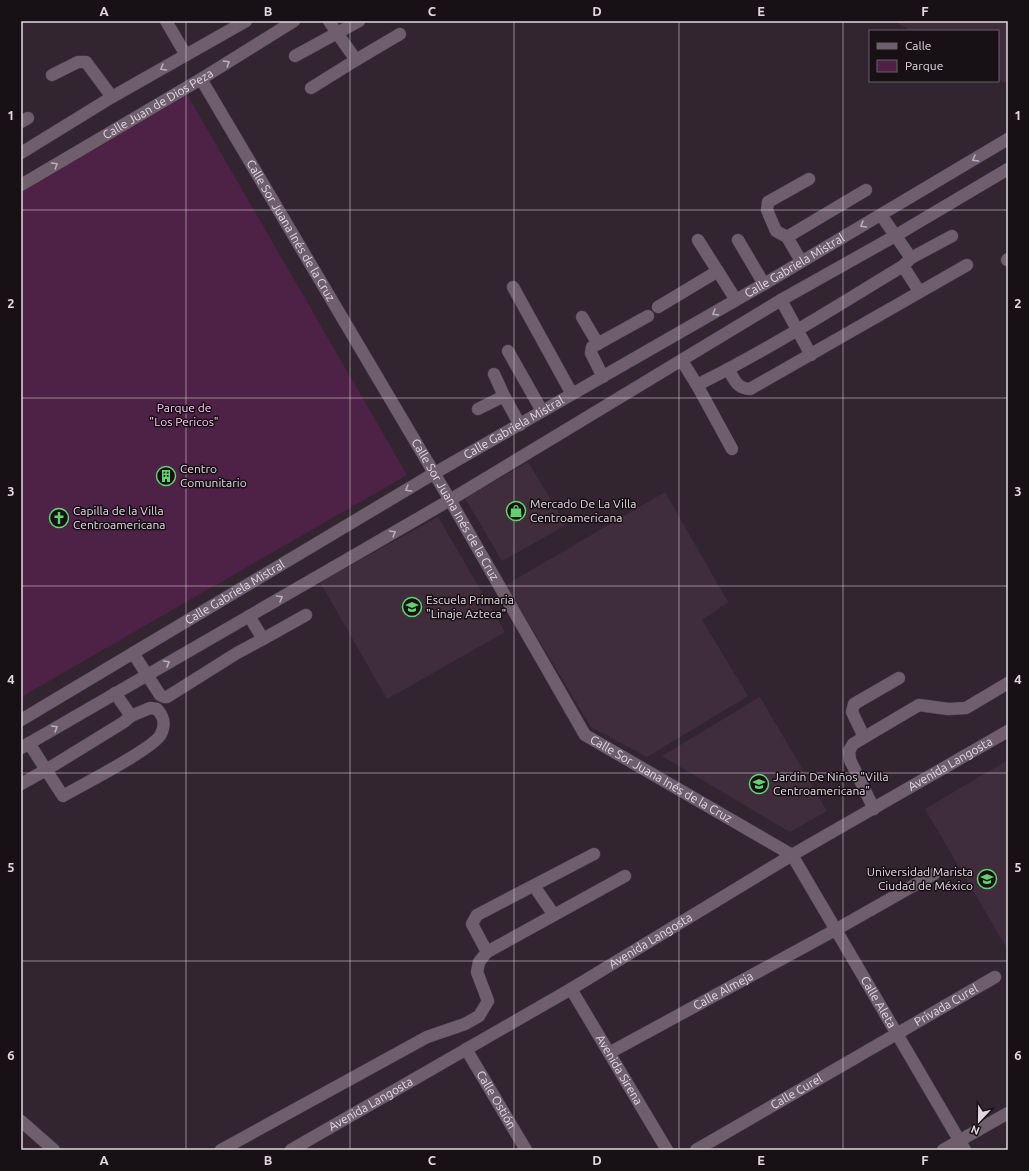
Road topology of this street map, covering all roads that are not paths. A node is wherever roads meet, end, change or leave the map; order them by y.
1 (166, 21) edge
2 (246, 21) edge
3 (294, 21) edge
4 (329, 21) edge
5 (359, 21) edge
6 (336, 33) junction
7 (400, 34) dead end
8 (186, 55) junction
9 (295, 56) dead end
10 (356, 60) junction
11 (52, 75) dead end
12 (201, 79) junction
13 (311, 88) dead end
14 (112, 97) junction
15 (1008, 139) edge
16 (21, 153) edge
17 (1008, 168) edge
18 (809, 179) dead end
19 (21, 185) edge
20 (866, 190) dead end
21 (881, 215) junction
22 (895, 236) junction
23 (952, 236) dead end
24 (786, 237) junction
25 (698, 240) dead end
26 (738, 240) dead end
27 (801, 261) junction
28 (907, 262) junction
29 (967, 265) dead end
30 (718, 270) junction
31 (764, 284) junction
32 (513, 287) dead end
33 (919, 291) junction
34 (736, 300) junction
35 (781, 300) junction
36 (658, 307) dead end
37 (648, 316) dead end
38 (582, 317) dead end
39 (797, 329) junction
40 (598, 344) junction
41 (508, 351) dead end
42 (811, 355) junction
43 (682, 361) junction
44 (728, 369) junction
45 (494, 374) dead end
46 (603, 377) junction
47 (697, 385) junction
48 (572, 394) junction
49 (504, 396) junction
50 (478, 409) dead end
51 (542, 412) junction
52 (520, 425) junction
53 (732, 449) dead end
54 (433, 474) junction
55 (450, 500) junction
56 (306, 615) dead end
57 (249, 616) junction
58 (263, 640) junction
59 (133, 653) junction
60 (147, 675) junction
61 (900, 678) dead end
62 (1008, 683) edge
63 (115, 693) junction
64 (131, 716) junction
65 (21, 720) edge
66 (1008, 730) edge
67 (864, 737) junction
68 (25, 745) edge
69 (46, 770) junction
70 (21, 784) edge
71 (874, 809) junction
72 (594, 854) dead end
73 (792, 855) junction
74 (934, 874) dead end
75 (625, 876) dead end
76 (534, 886) junction
77 (554, 914) junction
78 (837, 929) junction
79 (487, 952) junction
80 (995, 977) dead end
81 (571, 989) junction
82 (897, 1034) junction
83 (466, 1049) junction
84 (609, 1053) junction
85 (1008, 1113) edge
86 (21, 1121) edge
87 (962, 1145) edge
88 (298, 1148) edge
89 (54, 1150) edge
90 (221, 1150) edge
91 (526, 1150) edge
92 (667, 1150) edge
93 (696, 1150) edge
94 (943, 1150) edge

1 - 8 street
2 - 8 street
12 -> 3 street, Calle Juan de Dios Peza
4 - 6 street
5 - 6 street
6 - 9 street
6 - 10 street
7 - 10 street
8 -> 14 street
10 - 13 street
11 - 14 street
19 -> 12 street, Calle Juan de Dios Peza
12 - 54 street, Calle Sor Juana Inés de la Cruz
14 - 16 street
15 -> 21 street, Calle Gabriela Mistral
17 - 22 street, Calle Gabriela Mistral
18 - 24 street
20 - 24 street
21 - 22 street
21 -> 27 street, Calle Gabriela Mistral
22 - 28 street
22 - 35 street, Calle Gabriela Mistral
23 - 28 street
24 - 27 street
25 - 30 street
26 - 31 street
27 - 31 street, Calle Gabriela Mistral
28 - 33 street
28 - 39 street
29 - 33 street
30 - 34 street
30 - 36 street
31 - 34 street, Calle Gabriela Mistral
32 - 48 street
33 - 42 street
34 -> 46 street, Calle Gabriela Mistral
35 - 39 street
35 - 43 street, Calle Gabriela Mistral
37 - 40 street
38 - 40 street
39 - 42 street
39 - 44 street
40 - 46 street
41 - 51 street
42 - 44 street
43 - 47 street
43 - 55 street, Calle Gabriela Mistral
44 - 47 street
45 - 49 street
46 - 48 street, Calle Gabriela Mistral
47 - 53 street
48 - 51 street, Calle Gabriela Mistral
49 - 50 street
49 - 52 street
51 - 52 street, Calle Gabriela Mistral
52 - 54 street, Calle Gabriela Mistral
54 - 55 street, Calle Sor Juana Inés de la Cruz
54 -> 59 street, Calle Gabriela Mistral
57 -> 55 street, Calle Gabriela Mistral
55 - 73 street, Calle Sor Juana Inés de la Cruz
56 - 58 street
57 - 58 street
60 -> 57 street, Calle Gabriela Mistral
58 - 60 street
59 - 60 street
59 - 65 street, Calle Gabriela Mistral
60 - 63 street, Calle Gabriela Mistral
61 - 67 street
62 - 67 street
63 - 64 street
68 -> 63 street, Calle Gabriela Mistral
64 - 69 street
64 - 69 street
66 - 71 street, Avenida Langosta
67 - 71 street
68 - 69 street
69 - 70 street
71 - 73 street, Avenida Langosta
72 - 76 street
73 - 78 street, Calle Aleta
73 - 81 street, Avenida Langosta
74 - 78 street, Calle Almeja
75 - 77 street
76 - 77 street
76 - 79 street
77 - 79 street
78 - 82 street, Calle Aleta
78 - 84 street, Calle Almeja
79 - 90 street
80 - 82 street, Privada Curel
81 - 83 street, Avenida Langosta
81 - 84 street, Avenida Sirena
82 - 87 street, Calle Aleta
82 - 93 street, Calle Curel
83 - 88 street, Avenida Langosta
83 - 91 street, Calle Ostión
84 - 92 street, Avenida Sirena
85 - 87 street
86 - 89 street
87 - 94 street

